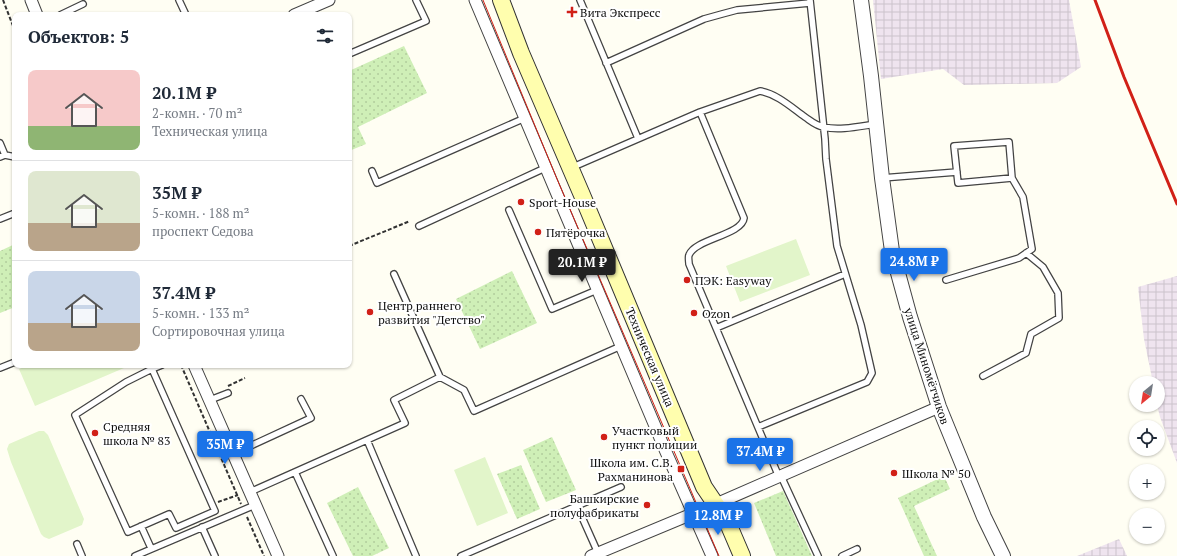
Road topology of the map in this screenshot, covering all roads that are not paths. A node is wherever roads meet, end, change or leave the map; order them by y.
1 (31, 0) edge
2 (179, 0) edge
3 (329, 0) edge
4 (416, 0) edge
5 (475, 0) edge
6 (501, 0) edge
7 (580, 0) edge
8 (861, 0) edge
9 (810, 1) edge
10 (83, 4) dead end
11 (36, 12) edge
12 (66, 12) edge
13 (185, 12) edge
14 (301, 12) edge
15 (352, 53) edge
16 (606, 63) junction
17 (700, 112) junction
18 (525, 118) junction
19 (876, 124) junction
20 (824, 128) junction
21 (637, 136) dead end
22 (0, 143) edge
23 (3, 156) edge
24 (545, 168) junction
25 (570, 168) junction
26 (372, 171) dead end
27 (957, 172) junction
28 (882, 178) junction
29 (1012, 178) junction
30 (509, 210) dead end
31 (12, 214) edge
32 (0, 219) edge
33 (419, 226) dead end
34 (1026, 253) junction
35 (394, 274) dead end
36 (845, 274) junction
37 (946, 280) dead end
38 (598, 290) junction
39 (716, 328) junction
40 (621, 346) junction
41 (12, 363) edge
42 (0, 368) edge
43 (195, 368) edge
44 (152, 369) joint
45 (983, 376) dead end
46 (440, 377) junction
47 (227, 390) road end
48 (301, 399) dead end
49 (210, 400) junction
50 (939, 407) junction
51 (758, 427) junction
52 (367, 440) junction
53 (233, 454) junction
54 (295, 472) junction
55 (780, 476) junction
56 (621, 487) dead end
57 (250, 492) junction
58 (716, 504) junction
59 (256, 505) junction
60 (577, 506) junction
61 (694, 513) junction
62 (141, 526) junction
63 (202, 527) junction
64 (76, 544) dead end
65 (151, 548) junction
66 (857, 549) dead end
67 (594, 555) edge
68 (82, 556) edge
69 (134, 556) edge
70 (215, 556) edge
71 (278, 556) edge
72 (332, 556) edge
73 (416, 556) edge
74 (461, 556) edge
75 (712, 556) edge
76 (742, 556) edge
77 (818, 556) edge
78 (842, 556) edge
79 (1003, 556) edge

1 - 11 street
2 - 13 lane
3 - 14 street
4 - 15 lane
5 - 18 street
6 - 25 main road, Техническая улица
7 - 16 lane
8 - 19 street, улица Миномётчиков
9 - 16 lane
9 - 20 lane
10 - 12 lane
16 - 21 lane
17 - 20 lane
17 - 25 lane
17 - 39 lane
18 - 24 street
18 - 26 lane
19 - 20 lane
19 - 28 street, улица Миномётчиков
20 - 36 lane
22 - 23 lane
24 - 33 lane
24 - 38 street
25 - 58 main road, Техническая улица
27 - 28 lane
27 - 29 lane
27 - 29 lane
28 - 50 street, улица Миномётчиков
29 - 34 lane
30 - 38 lane
31 - 32 lane
34 - 37 lane
34 - 45 lane
35 - 46 lane
36 - 39 lane
36 - 51 lane
38 - 40 street
39 - 51 lane
40 - 46 lane
40 - 61 street
41 - 42 lane
43 - 49 street
44 - 62 lane
44 - 62 lane
46 - 52 lane
47 - 49 lane
48 - 53 lane
49 - 53 street
50 - 55 street
50 - 79 street, улица Миномётчиков
51 - 55 lane
52 - 54 lane
52 - 73 lane
53 - 57 street
54 - 57 lane
54 - 72 lane
55 - 58 street
55 - 77 lane
56 - 60 lane
57 - 59 street
58 - 61 street
58 - 76 main road, Техническая улица
59 - 63 lane
59 - 71 street
60 - 67 lane
60 - 74 lane
61 - 67 street
61 - 75 street
62 - 65 lane
63 - 65 lane
63 - 70 lane
64 - 68 lane
65 - 69 lane
66 - 78 lane

